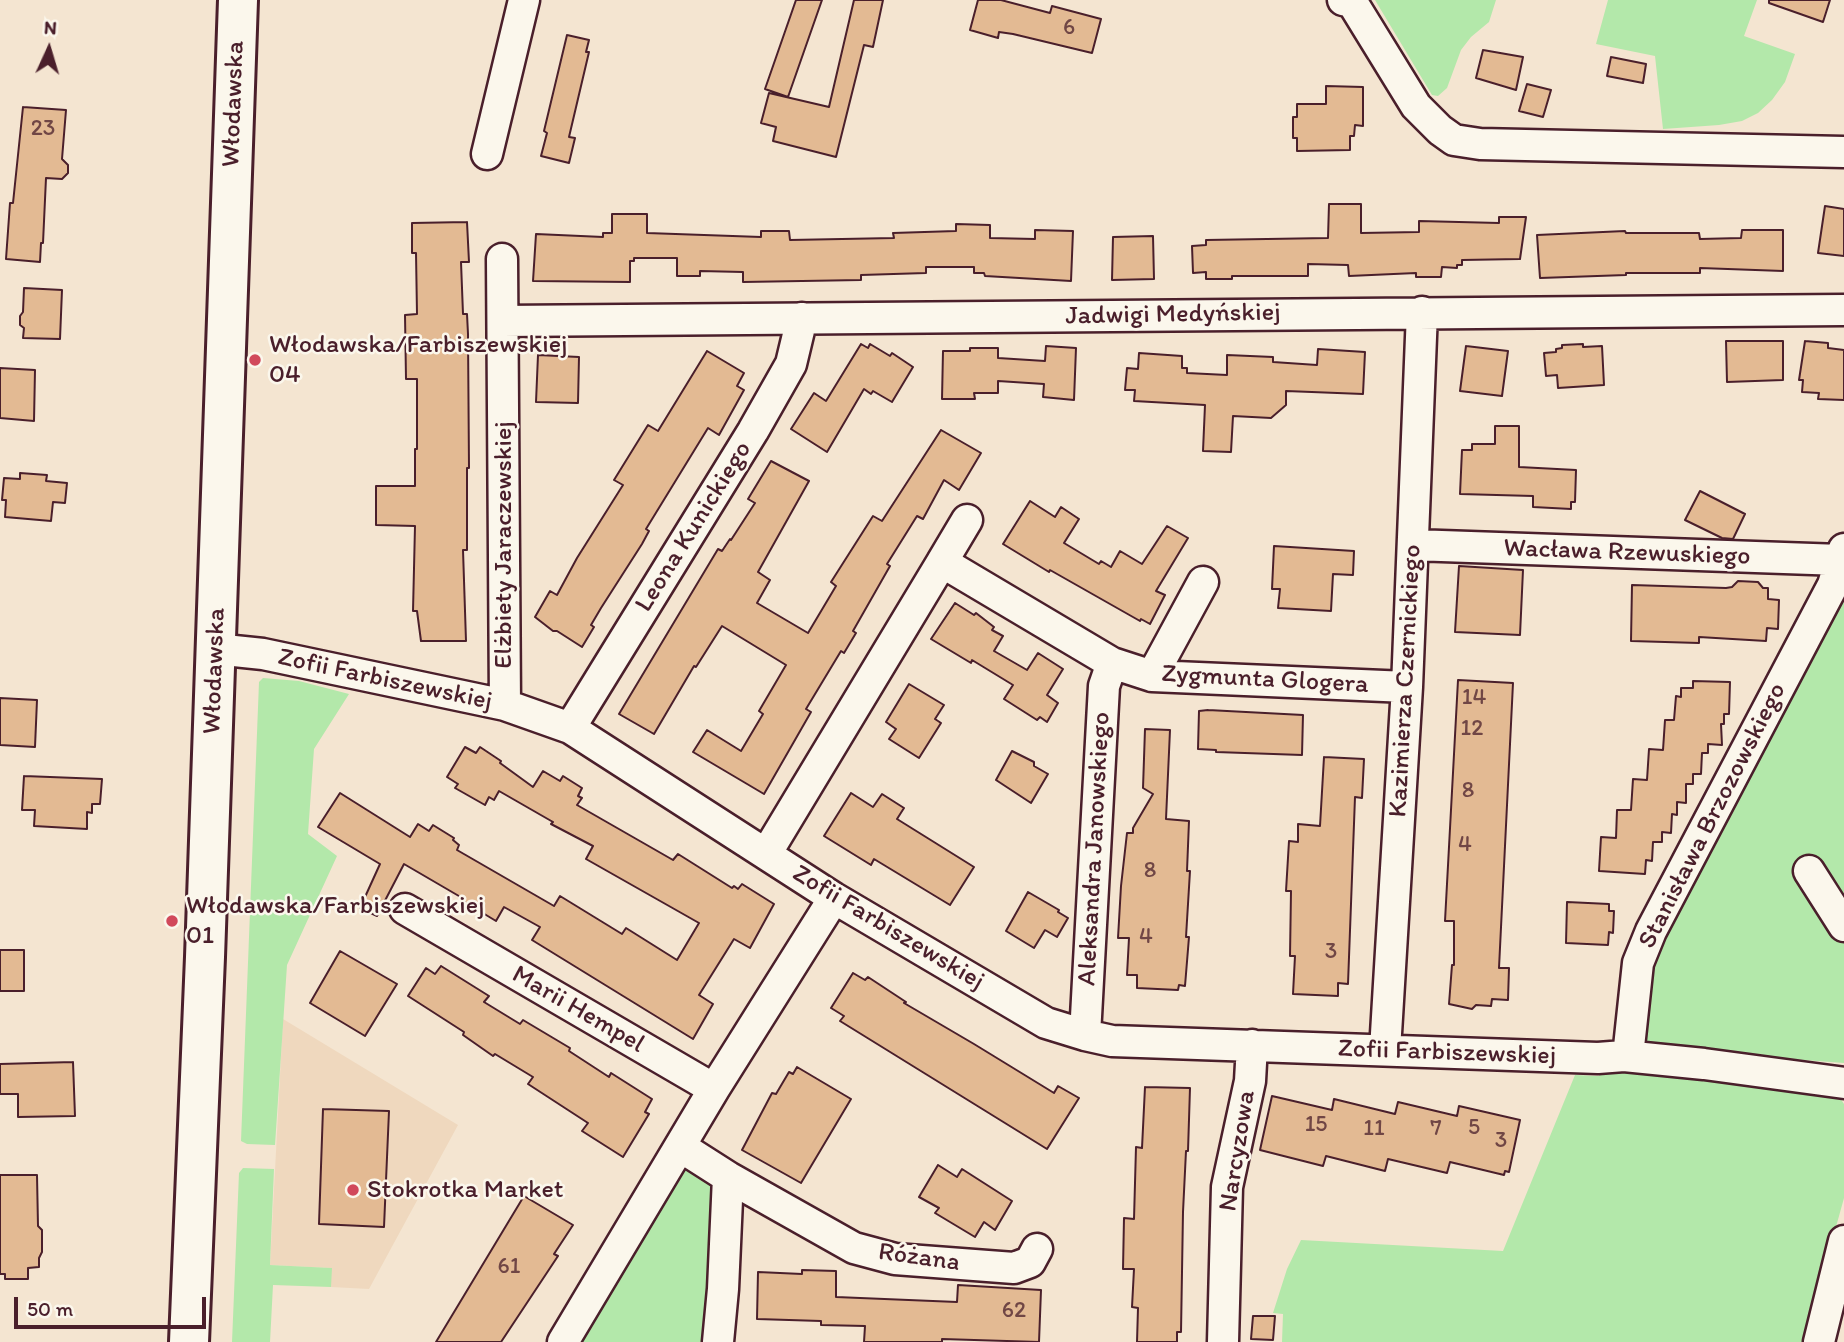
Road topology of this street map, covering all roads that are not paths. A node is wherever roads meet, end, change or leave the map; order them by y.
1 (238, 0) edge
2 (524, 0) edge
3 (1349, 1) edge
4 (1844, 152) edge
5 (486, 154) dead end
6 (502, 259) dead end
7 (1844, 310) edge
8 (1422, 312) junction
9 (802, 318) junction
10 (503, 321) junction
11 (967, 520) dead end
12 (1413, 545) junction
13 (1842, 555) edge
14 (942, 562) junction
15 (1203, 582) dead end
16 (215, 649) junction
17 (1112, 663) junction
18 (1153, 676) junction
19 (1407, 687) junction
20 (505, 705) junction
21 (570, 728) junction
22 (766, 854) junction
23 (1809, 871) dead end
24 (834, 898) junction
25 (405, 909) dead end
26 (1844, 926) edge
27 (1085, 1035) junction
28 (1252, 1045) junction
29 (1385, 1050) junction
30 (1611, 1057) junction
31 (1844, 1083) edge
32 (715, 1089) junction
33 (681, 1147) junction
34 (727, 1177) junction
35 (1844, 1241) edge
36 (1037, 1249) dead end
37 (189, 1342) edge
38 (563, 1342) edge
39 (718, 1342) edge
40 (1223, 1342) edge
41 (1819, 1342) edge

1 - 16 main road, Włodawska
2 - 5 street
3 - 4 street
6 - 10 street, Elżbiety Jaraczewskiej
7 - 8 street, Jadwigi Medyńskiej
8 - 9 street, Jadwigi Medyńskiej
8 - 12 street, Kazimierza Czernickiego
9 - 10 street, Jadwigi Medyńskiej
9 - 21 street, Leona Kunickiego
10 - 20 street, Elżbiety Jaraczewskiej
11 - 14 street
12 - 13 street, Wacława Rzewuskiego
12 - 19 street, Kazimierza Czernickiego
13 - 30 street, Stanisława Brzozowskiego
14 - 17 street, Zygmunta Glogera
14 - 22 street
15 - 18 street
16 - 20 street, Zofii Farbiszewskiej
16 - 37 main road, Włodawska
17 - 18 street, Zygmunta Glogera
17 - 27 street, Aleksandra Janowskiego
18 - 19 street, Zygmunta Glogera
19 - 29 street, Kazimierza Czernickiego
20 - 21 street, Zofii Farbiszewskiej
21 - 22 street, Zofii Farbiszewskiej
22 - 24 street, Zofii Farbiszewskiej
23 - 26 street
24 - 27 street, Zofii Farbiszewskiej
24 - 32 street
25 - 32 street, Marii Hempel
27 - 28 street, Zofii Farbiszewskiej
28 - 29 street, Zofii Farbiszewskiej
28 - 40 street, Narcyzowa
29 - 30 street, Zofii Farbiszewskiej
30 - 31 street, Zofii Farbiszewskiej
32 - 33 street
33 - 34 street, Różana
33 - 38 street
34 - 36 street, Różana
34 - 39 street
35 - 41 street

